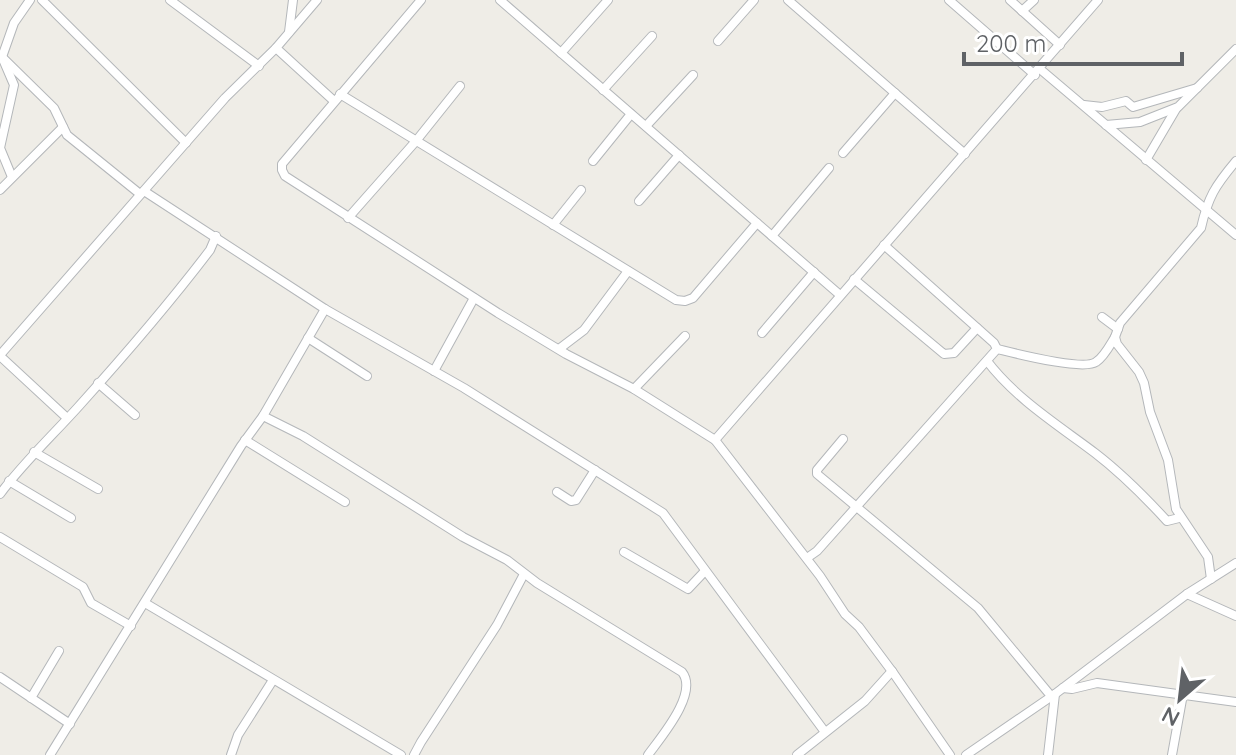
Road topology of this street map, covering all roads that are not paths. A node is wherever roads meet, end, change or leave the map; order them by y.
1 (30, 0) edge
2 (42, 0) edge
3 (170, 0) edge
4 (293, 0) edge
5 (317, 0) edge
6 (421, 0) edge
7 (500, 0) edge
8 (608, 0) edge
9 (754, 0) edge
10 (788, 0) edge
11 (949, 0) edge
12 (1010, 0) edge
13 (1034, 0) edge
14 (1098, 0) edge
15 (1022, 11) junction
16 (289, 33) junction
17 (652, 36) dead end
18 (718, 41) dead end
19 (1060, 45) junction
20 (276, 48) junction
21 (1236, 49) edge
22 (561, 53) junction
23 (1, 56) edge
24 (259, 66) junction
25 (1037, 72) junction
26 (693, 75) dead end
27 (460, 86) dead end
28 (1198, 87) junction
29 (603, 90) junction
30 (895, 93) junction
31 (337, 97) junction
32 (1082, 105) junction
33 (1176, 108) junction
34 (631, 114) junction
35 (1106, 125) junction
36 (646, 126) junction
37 (63, 127) junction
38 (416, 141) junction
39 (186, 143) junction
40 (843, 153) dead end
41 (965, 154) junction
42 (679, 155) junction
43 (1146, 160) junction
44 (593, 161) dead end
45 (1236, 161) edge
46 (829, 168) dead end
47 (12, 177) junction
48 (0, 190) edge
49 (581, 190) dead end
50 (142, 192) junction
51 (639, 201) dead end
52 (1204, 208) junction
53 (348, 218) junction
54 (757, 223) junction
55 (553, 225) junction
56 (1236, 235) edge
57 (216, 236) junction
58 (772, 236) junction
59 (884, 245) junction
60 (628, 271) junction
61 (814, 272) junction
62 (854, 279) junction
63 (840, 295) junction
64 (474, 298) junction
65 (325, 309) junction
66 (1102, 317) dead end
67 (977, 328) junction
68 (762, 333) dead end
69 (1116, 333) junction
70 (685, 336) dead end
71 (308, 338) junction
72 (559, 349) junction
73 (997, 349) junction
74 (0, 355) edge
75 (987, 361) junction
76 (434, 371) junction
77 (367, 376) dead end
78 (98, 383) junction
79 (634, 389) junction
80 (135, 415) dead end
81 (263, 416) junction
82 (67, 418) junction
83 (843, 439) dead end
84 (245, 440) junction
85 (715, 440) junction
86 (34, 452) junction
87 (595, 470) junction
88 (9, 481) junction
89 (98, 489) dead end
90 (557, 492) dead end
91 (0, 494) edge
92 (345, 502) dead end
93 (855, 506) junction
94 (71, 518) dead end
95 (1179, 518) junction
96 (0, 537) edge
97 (624, 552) dead end
98 (807, 558) junction
99 (1236, 563) edge
100 (705, 571) junction
101 (524, 574) junction
102 (1211, 579) junction
103 (1187, 594) junction
104 (145, 603) junction
105 (1236, 616) edge
106 (131, 626) junction
107 (59, 651) dead end
108 (892, 671) junction
109 (0, 677) edge
110 (273, 680) junction
111 (1056, 693) junction
112 (1183, 694) junction
113 (31, 698) junction
114 (1236, 702) edge
115 (70, 724) junction
116 (825, 732) junction
117 (52, 752) edge
118 (63, 755) edge
119 (231, 755) edge
120 (401, 755) edge
121 (414, 755) edge
122 (648, 755) edge
123 (797, 755) edge
124 (950, 755) edge
125 (966, 755) edge
126 (1048, 755) edge
127 (1172, 755) edge

1 - 23 street
2 - 39 street
3 - 24 street
4 - 16 street
5 - 16 street
6 - 31 street
7 - 22 street
8 - 22 street
9 - 18 street
10 - 30 street
11 - 25 street
12 - 15 street
13 - 15 street
14 - 19 street
15 - 19 street
16 - 20 street
17 - 29 street
19 - 25 street
20 - 24 street
20 - 31 street
21 - 28 street
22 - 29 street
23 - 37 street
23 - 47 street
24 - 39 street
25 - 32 street
25 - 41 street
26 - 36 street
27 - 38 street
28 - 32 street
28 - 33 street
29 - 34 street
30 - 40 street
30 - 41 street
31 - 38 street
31 - 53 street
32 - 35 street
33 - 35 street
33 - 43 street
34 - 36 street
34 - 44 street
35 - 43 street
36 - 42 street
37 - 47 street
37 - 50 street
38 - 53 street
38 - 55 street
39 - 50 street
41 - 59 street
42 - 51 street
42 - 54 street
43 - 52 street
45 - 52 street
46 - 58 street
47 - 48 street
49 - 55 street
50 - 57 street
50 - 74 street
52 - 56 street
52 - 69 street
53 - 64 street
54 - 58 street
54 - 60 street
55 - 60 street
57 - 65 street
57 - 78 street
58 - 61 street
59 - 62 street
59 - 67 street
60 - 72 street
61 - 63 street
61 - 68 street
62 - 63 street
62 - 67 street
63 - 85 street
64 - 72 street
64 - 76 street
65 - 71 street
65 - 76 street
66 - 69 street
67 - 73 street
69 - 73 street
69 - 95 street
70 - 79 street
71 - 77 street
71 - 81 street
72 - 79 street
73 - 75 street
74 - 82 street
75 - 93 street
75 - 95 street
76 - 87 street
78 - 80 street
78 - 82 street
79 - 85 street
81 - 84 street
81 - 101 street
82 - 86 street
83 - 93 street
84 - 92 street
84 - 104 street
85 - 98 street
86 - 88 street
86 - 89 street
87 - 90 street
87 - 100 street
88 - 91 street
88 - 94 street
93 - 98 street
93 - 111 street
95 - 102 street
96 - 106 street
97 - 100 street
98 - 108 street
99 - 102 street
100 - 116 street
101 - 121 street
101 - 122 street
102 - 103 street
103 - 105 street
103 - 111 street
104 - 106 street
104 - 110 street
106 - 115 street
107 - 113 street
108 - 116 street
108 - 124 street
109 - 113 street
110 - 119 street
110 - 120 street
111 - 112 street
111 - 125 street
111 - 126 street
112 - 114 street
112 - 127 street
113 - 115 street
115 - 117 street
116 - 123 street
117 - 118 street

